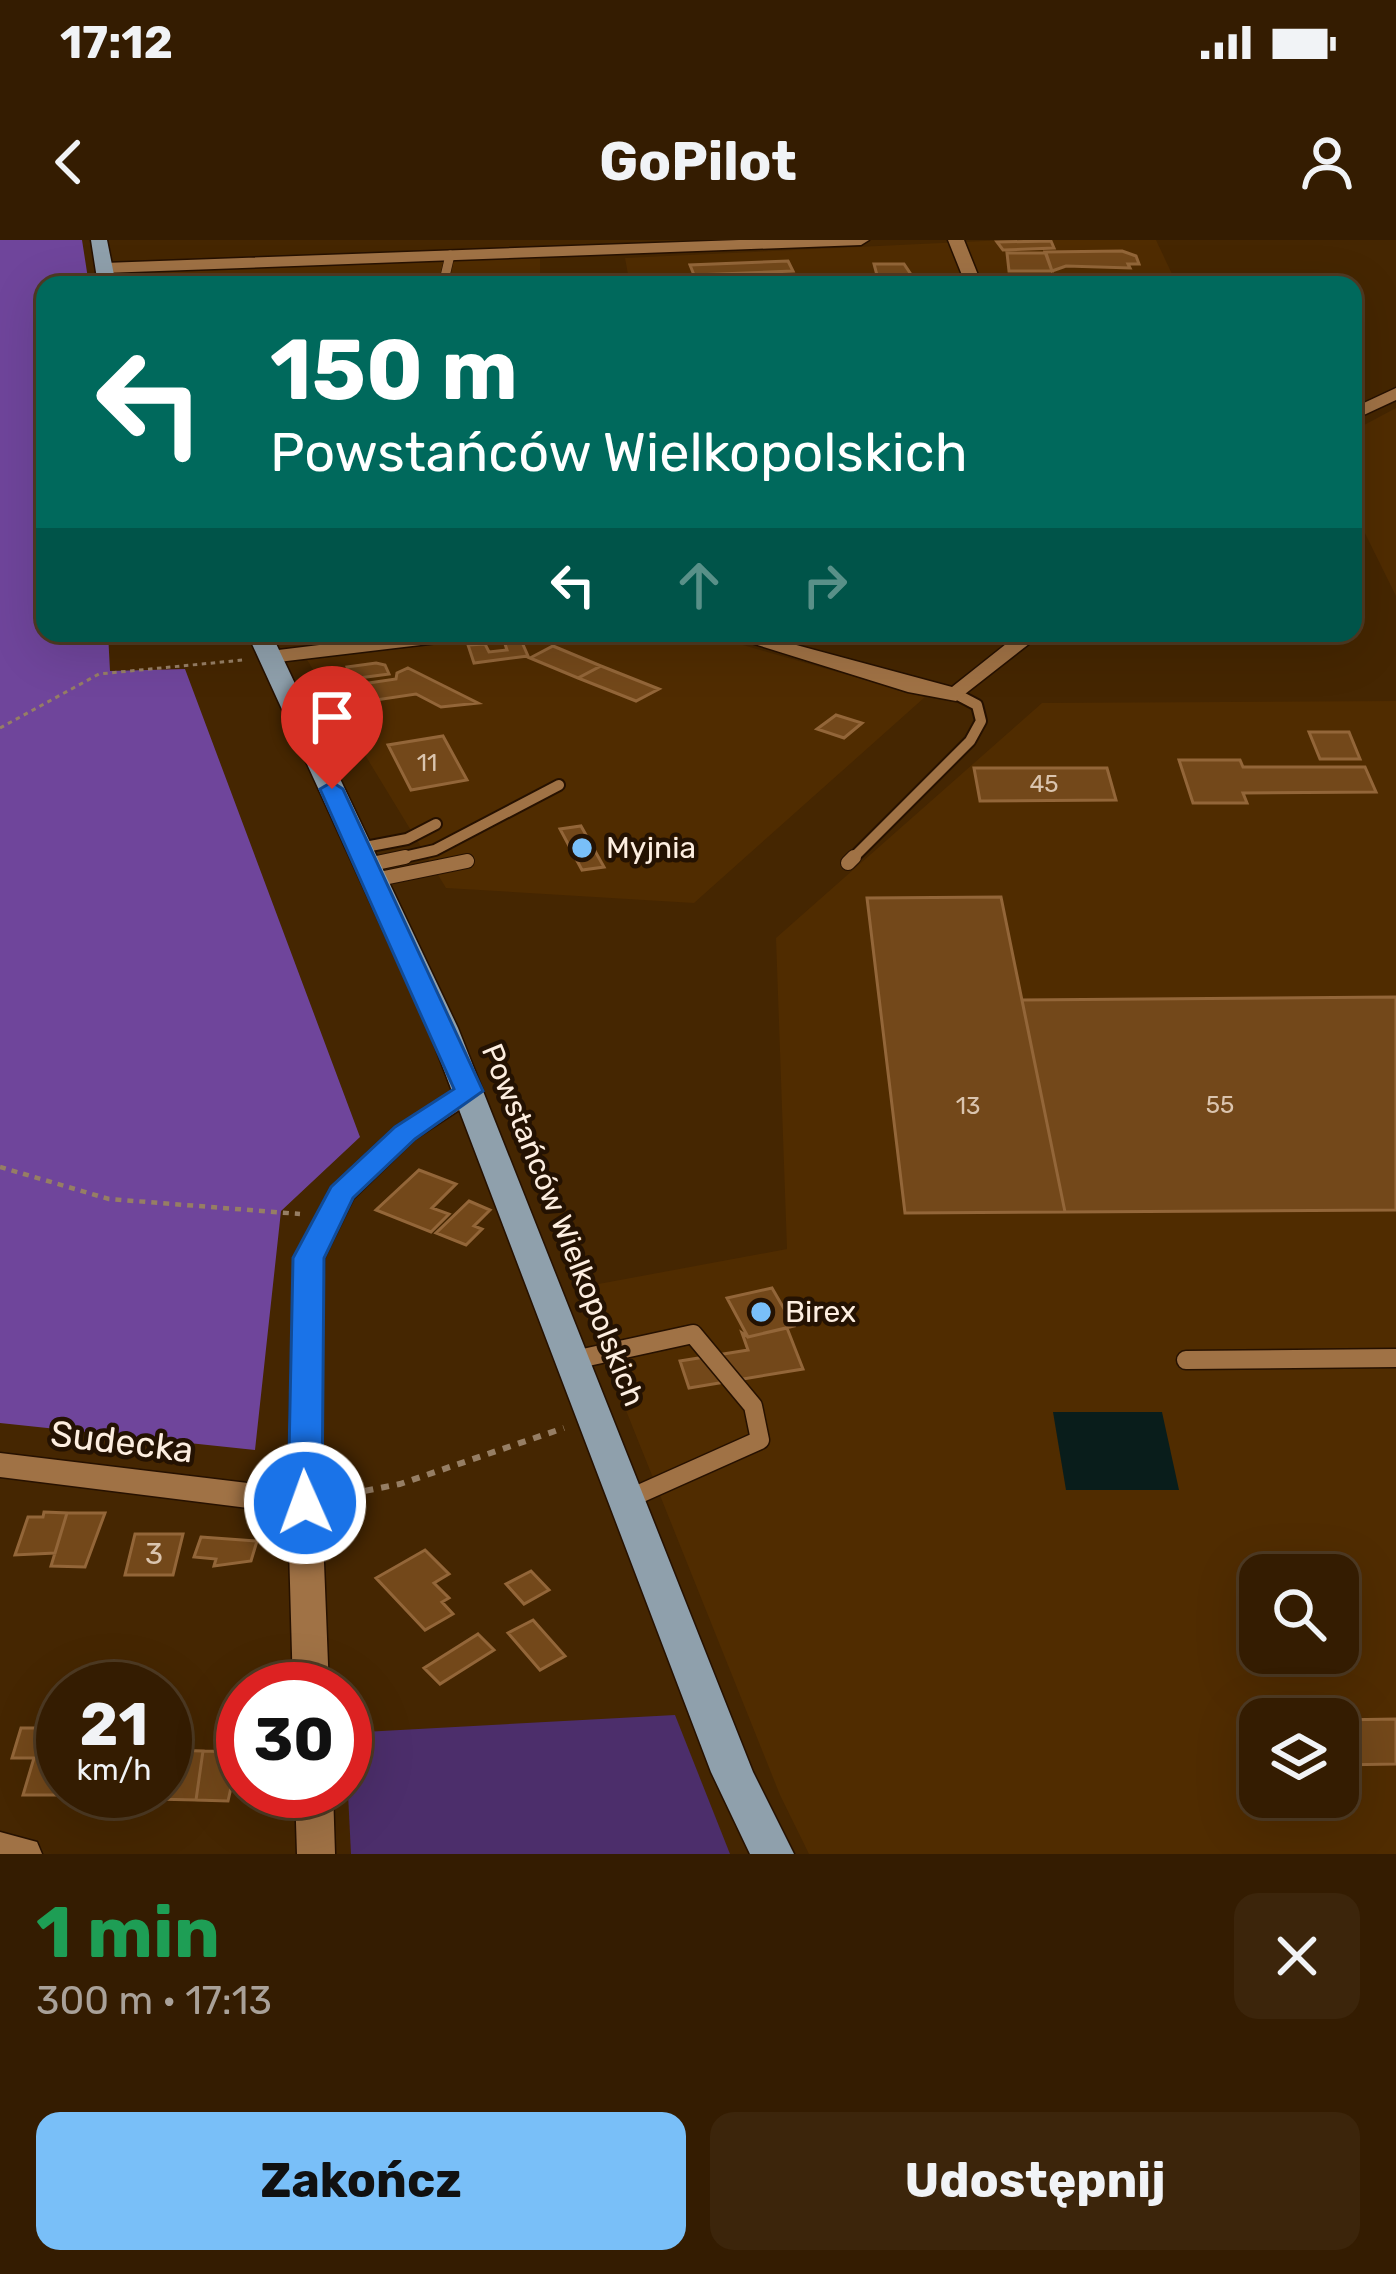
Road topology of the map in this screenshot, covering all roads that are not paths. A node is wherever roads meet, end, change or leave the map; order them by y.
1 (99, 240) edge
2 (861, 240) edge
3 (956, 240) edge
4 (450, 255) junction
5 (106, 276) edge
6 (122, 276) edge
7 (445, 276) edge
8 (970, 276) edge
9 (1396, 393) edge
10 (1362, 410) edge
11 (312, 642) edge
12 (760, 642) edge
13 (1022, 642) edge
14 (264, 645) edge
15 (956, 694) junction
16 (559, 785) dead end
17 (436, 824) dead end
18 (467, 861) dead end
19 (848, 863) dead end
20 (367, 864) junction
21 (469, 1091) junction
22 (1396, 1358) edge
23 (574, 1360) junction
24 (1186, 1360) dead end
25 (0, 1466) edge
26 (628, 1498) junction
27 (305, 1503) junction
28 (310, 1662) edge
29 (315, 1818) edge
30 (0, 1848) edge
31 (22, 1854) edge
32 (316, 1854) edge
33 (772, 1854) edge

1 - 5 main road
2 - 4 street
3 - 8 street
4 - 6 street
4 - 7 lane
9 - 10 street
11 - 14 street
12 - 15 street
13 - 15 street
14 - 20 main road, Powstańców Wielkopolskich
15 - 19 lane
16 - 20 lane
17 - 20 lane
18 - 20 lane
20 - 21 main road, Powstańców Wielkopolskich
21 - 23 main road, Powstańców Wielkopolskich
21 - 27 street
22 - 24 lane
23 - 26 main road, Powstańców Wielkopolskich
23 - 26 lane
25 - 27 street, Sudecka
26 - 33 main road, Powstańców Wielkopolskich
27 - 28 street
29 - 32 street
30 - 31 street

